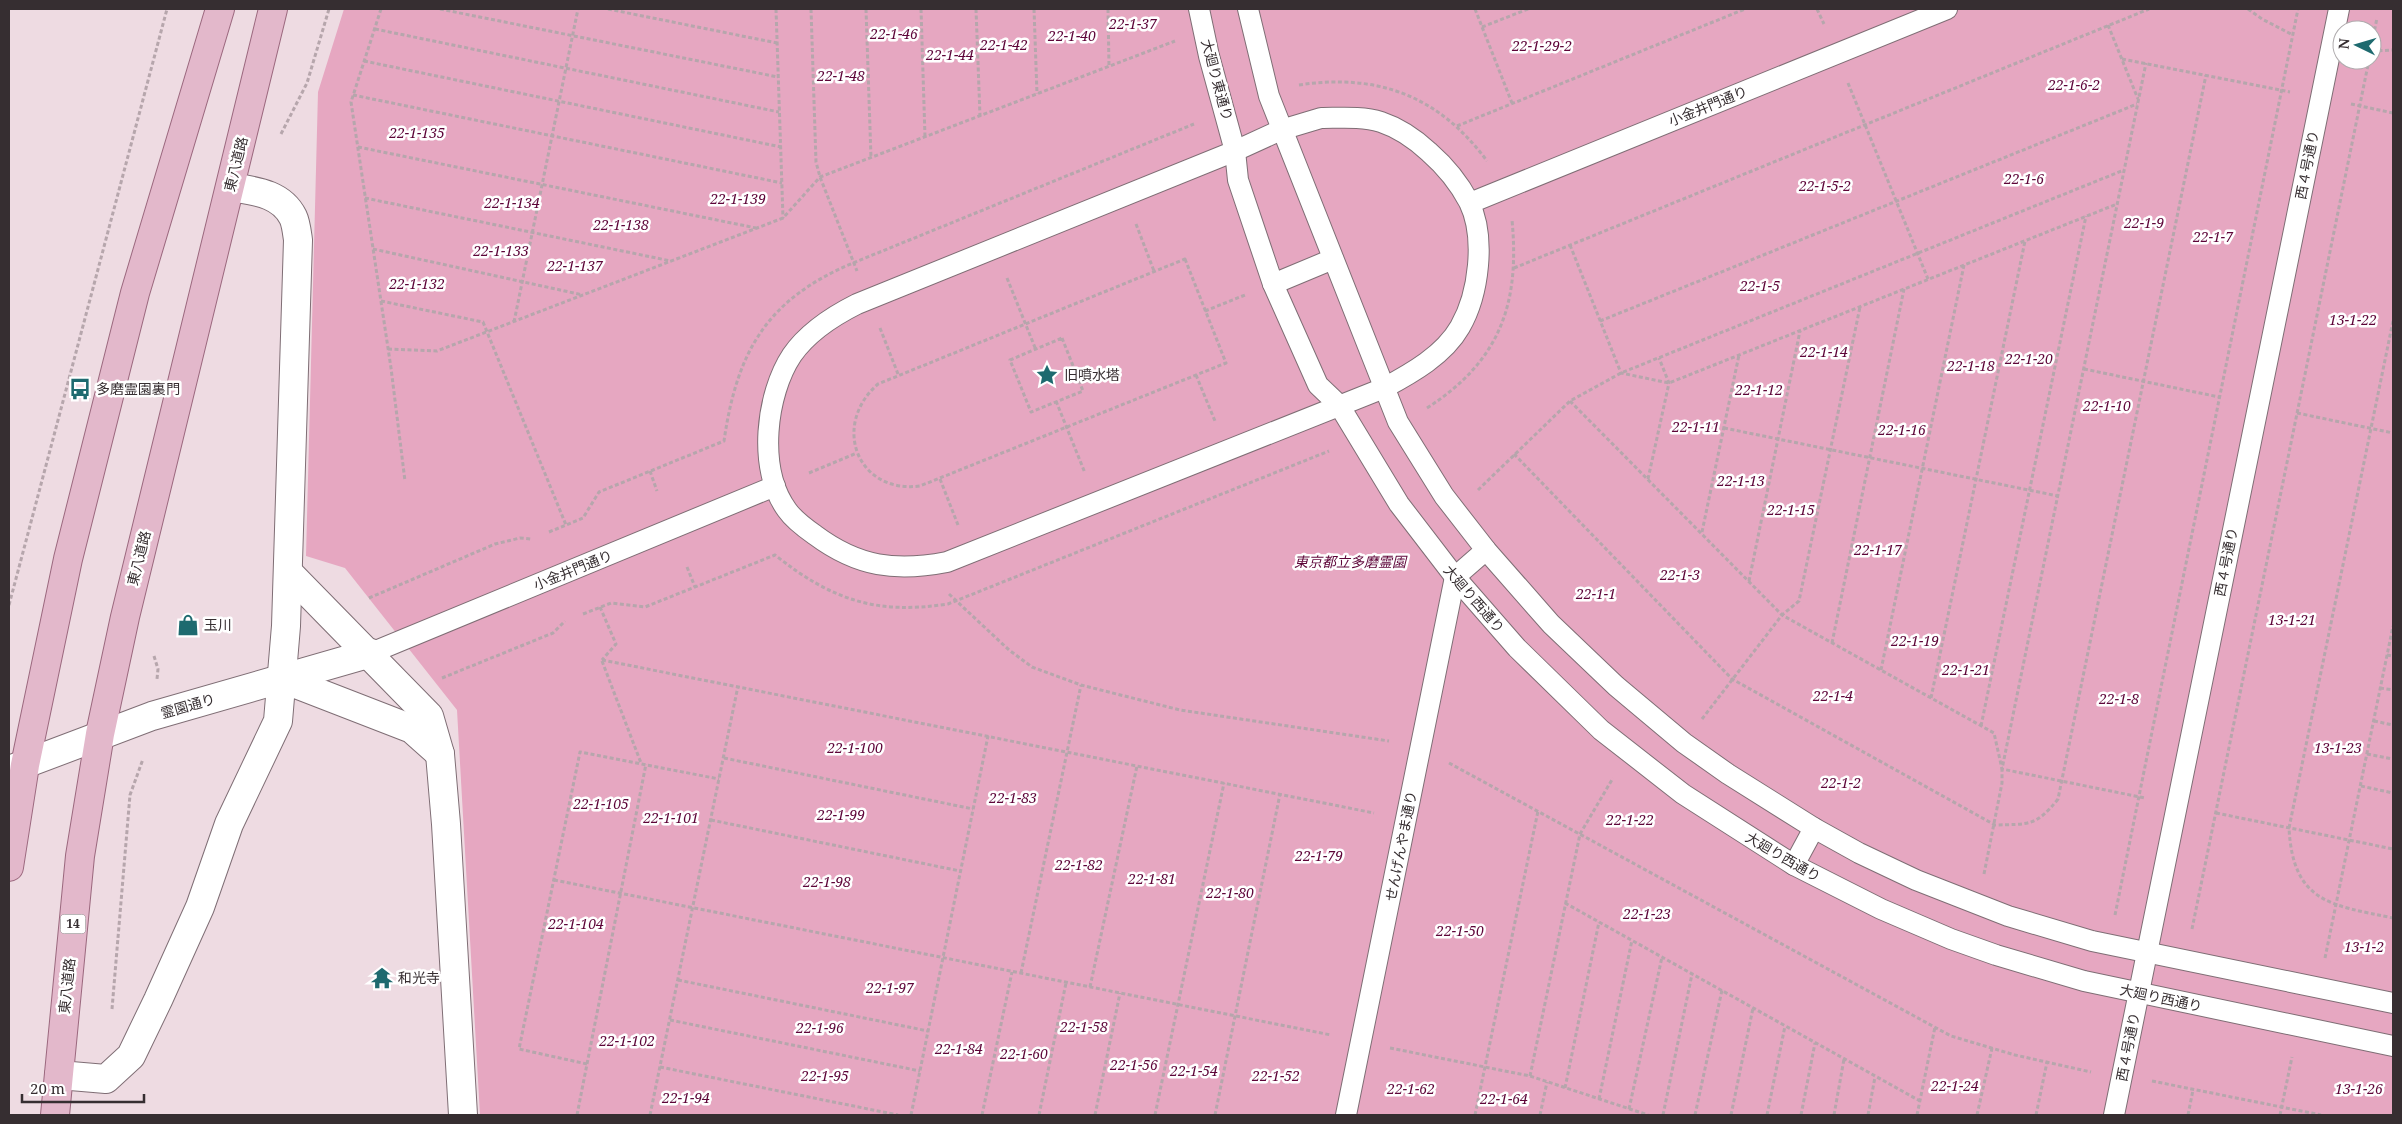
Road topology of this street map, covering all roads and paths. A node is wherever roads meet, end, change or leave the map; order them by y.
1 (167, 9) edge
2 (220, 9) edge
3 (274, 9) edge
4 (329, 9) edge
5 (381, 9) edge
6 (440, 9) edge
7 (578, 9) edge
8 (608, 9) edge
9 (776, 9) edge
10 (811, 9) edge
11 (866, 9) edge
12 (921, 9) edge
13 (976, 9) edge
14 (1034, 9) edge
15 (1108, 9) edge
16 (1199, 9) edge
17 (1248, 9) edge
18 (1475, 9) edge
19 (1528, 9) edge
20 (1745, 9) edge
21 (1817, 9) edge
22 (1948, 9) edge
23 (2149, 9) edge
24 (2248, 9) edge
25 (2298, 9) edge
26 (2339, 9) edge
27 (2108, 25) junction
28 (1482, 27) junction
29 (375, 29) junction
30 (1826, 30) dead end
31 (2293, 35) junction
32 (572, 36) junction
33 (1180, 39) dead end
34 (777, 43) junction
35 (2122, 59) junction
36 (364, 61) junction
37 (2146, 64) junction
38 (1110, 66) junction
39 (565, 68) junction
40 (2366, 70) edge
41 (2206, 75) junction
42 (778, 78) junction
43 (1846, 80) dead end
44 (2282, 90) junction
45 (1037, 94) junction
46 (353, 96) junction
47 (2320, 98) junction
48 (559, 102) junction
49 (2138, 102) junction
50 (1512, 103) junction
51 (2359, 106) junction
52 (779, 112) junction
53 (2393, 113) edge
54 (980, 116) junction
55 (1864, 125) junction
56 (1456, 126) dead end
57 (1281, 130) junction
58 (552, 136) junction
59 (925, 137) junction
60 (278, 139) dead end
61 (358, 146) junction
62 (781, 147) junction
63 (1235, 152) junction
64 (871, 158) junction
65 (1109, 159) dead end
66 (1111, 164) dead end
67 (2124, 170) junction
68 (820, 178) junction
69 (782, 183) junction
70 (542, 184) junction
71 (231, 187) junction
72 (366, 198) junction
73 (1896, 202) junction
74 (1470, 203) junction
75 (2117, 204) junction
76 (2086, 216) junction
77 (783, 218) junction
78 (1512, 220) dead end
79 (1135, 224) dead end
80 (757, 228) junction
81 (532, 232) junction
82 (2025, 241) junction
83 (1570, 245) junction
84 (373, 249) junction
85 (1917, 253) junction
86 (1333, 259) junction
87 (673, 261) junction
88 (1964, 265) junction
89 (1514, 268) junction
90 (1154, 271) junction
91 (1006, 276) dead end
92 (1928, 279) junction
93 (522, 281) junction
94 (1273, 284) junction
95 (1904, 289) junction
96 (1250, 293) dead end
97 (584, 295) junction
98 (868, 300) junction
99 (381, 301) junction
100 (1860, 306) junction
101 (1205, 312) junction
102 (1600, 321) junction
103 (2393, 321) edge
104 (514, 322) junction
105 (1025, 324) junction
106 (880, 328) dead end
107 (1800, 331) junction
108 (487, 333) junction
109 (388, 349) junction
110 (1036, 350) junction
111 (1739, 355) junction
112 (1659, 358) junction
113 (2084, 369) junction
114 (1620, 373) junction
115 (898, 374) junction
116 (1196, 375) junction
117 (2143, 382) junction
118 (1669, 383) junction
119 (1384, 388) junction
120 (2219, 397) junction
121 (1570, 401) junction
122 (1056, 402) junction
123 (1338, 405) junction
124 (1425, 409) dead end
125 (2297, 413) junction
126 (1216, 422) dead end
127 (1067, 428) junction
128 (1724, 428) junction
129 (2371, 428) junction
130 (2393, 433) edge
131 (1777, 438) junction
132 (1830, 449) junction
133 (1332, 450) dead end
134 (857, 453) junction
135 (1514, 454) junction
136 (1870, 458) junction
137 (1922, 468) junction
138 (650, 471) dead end
139 (809, 473) dead end
140 (1086, 475) dead end
141 (940, 479) junction
142 (1648, 479) junction
143 (1976, 479) junction
144 (405, 482) dead end
145 (775, 486) junction
146 (2030, 490) junction
147 (657, 491) dead end
148 (599, 492) dead end
149 (1473, 494) dead end
150 (2058, 496) junction
151 (566, 524) junction
152 (959, 527) dead end
153 (549, 532) dead end
154 (1702, 533) junction
155 (531, 539) dead end
156 (1486, 550) junction
157 (926, 566) junction
158 (687, 567) dead end
159 (288, 572) junction
160 (1454, 577) junction
161 (1748, 581) junction
162 (983, 586) dead end
163 (695, 587) junction
164 (985, 591) junction
165 (369, 598) dead end
166 (956, 602) junction
167 (9, 605) edge
168 (600, 607) junction
169 (583, 614) dead end
170 (1782, 615) junction
171 (565, 621) dead end
172 (2393, 626) edge
173 (1832, 643) junction
174 (371, 653) junction
175 (2387, 655) junction
176 (2393, 656) edge
177 (602, 660) junction
178 (1881, 670) junction
179 (283, 678) junction
180 (1732, 679) junction
181 (434, 681) dead end
182 (1080, 685) junction
183 (738, 686) junction
184 (2380, 688) junction
185 (2393, 690) edge
186 (1931, 698) junction
187 (2374, 721) junction
188 (2393, 725) edge
189 (1982, 726) junction
190 (100, 734) junction
191 (988, 736) junction
192 (1684, 743) junction
193 (1420, 747) junction
194 (146, 752) dead end
195 (1067, 752) junction
196 (1628, 752) junction
197 (440, 754) junction
198 (2367, 754) junction
199 (724, 758) junction
200 (2393, 759) edge
201 (1445, 761) dead end
202 (641, 763) junction
203 (646, 764) junction
204 (1137, 766) junction
205 (17, 767) edge
206 (2002, 769) junction
207 (720, 778) junction
208 (2061, 781) junction
209 (1224, 783) junction
210 (2361, 786) junction
211 (2393, 793) edge
212 (1280, 794) junction
213 (2138, 796) junction
214 (2177, 805) junction
215 (974, 809) junction
216 (1538, 811) junction
217 (2216, 813) junction
218 (1382, 814) dead end
219 (711, 820) junction
220 (1995, 825) junction
221 (1814, 828) junction
222 (2289, 828) junction
223 (1580, 834) junction
224 (2349, 840) junction
225 (2393, 849) edge
226 (1794, 865) junction
227 (9, 867) edge
228 (960, 872) junction
229 (1984, 879) dead end
230 (554, 880) junction
231 (621, 894) junction
232 (1565, 903) junction
233 (2336, 906) junction
234 (693, 908) junction
235 (2114, 917) dead end
236 (2393, 918) edge
237 (1599, 922) junction
238 (2191, 934) dead end
239 (1632, 940) junction
240 (2147, 953) junction
241 (1662, 957) junction
242 (943, 958) junction
243 (1012, 972) junction
244 (1021, 973) junction
245 (1692, 974) junction
246 (678, 980) junction
247 (1066, 983) junction
248 (1090, 987) junction
249 (2319, 988) junction
250 (1722, 990) junction
251 (1120, 993) junction
252 (2138, 994) junction
253 (2393, 1003) edge
254 (1178, 1005) junction
255 (1753, 1008) junction
256 (112, 1010) dead end
257 (1235, 1016) junction
258 (670, 1020) junction
259 (1785, 1026) junction
260 (1935, 1027) junction
261 (928, 1031) junction
262 (1336, 1036) dead end
263 (1389, 1038) dead end
264 (1815, 1043) junction
265 (2393, 1046) edge
266 (1992, 1048) junction
267 (2293, 1054) dead end
268 (1844, 1059) junction
269 (2047, 1062) junction
270 (587, 1064) junction
271 (660, 1067) junction
272 (1485, 1067) junction
273 (920, 1071) junction
274 (2098, 1074) dead end
275 (2122, 1075) junction
276 (59, 1076) junction
277 (1530, 1076) junction
278 (1875, 1077) junction
279 (1547, 1082) junction
280 (1565, 1088) junction
281 (2193, 1090) junction
282 (1599, 1099) junction
283 (1920, 1101) junction
284 (2282, 1107) junction
285 (1629, 1109) junction
286 (55, 1115) edge
287 (463, 1115) edge
288 (577, 1115) edge
289 (650, 1115) edge
290 (898, 1115) edge
291 (911, 1115) edge
292 (982, 1115) edge
293 (1040, 1115) edge
294 (1095, 1115) edge
295 (1155, 1115) edge
296 (1215, 1115) edge
297 (1346, 1115) edge
298 (1475, 1115) edge
299 (1540, 1115) edge
300 (1648, 1115) edge
301 (1663, 1115) edge
302 (1695, 1115) edge
303 (1731, 1115) edge
304 (1767, 1115) edge
305 (1801, 1115) edge
306 (1834, 1115) edge
307 (1868, 1115) edge
308 (1917, 1115) edge
309 (1977, 1115) edge
310 (2036, 1115) edge
311 (2114, 1115) edge
312 (2188, 1115) edge
313 (2280, 1115) edge
314 (2321, 1115) edge

1 - 167 path
2 - 205 main road
3 - 71 main road, 東八道路 / 14
4 - 60 path
5 - 29 path
6 - 32 path
7 - 32 path
8 - 34 path
9 - 34 path
10 - 68 path
11 - 64 path
12 - 59 path
13 - 54 path
14 - 45 path
15 - 38 path
16 - 63 lane, 大廻り東通り
17 - 57 lane
18 - 28 path
19 - 28 path
20 - 50 path
21 - 30 path
22 - 74 lane, 小金井門通り
23 - 27 path
24 - 31 path
25 - 31 path
26 - 47 lane, 西４号通り
27 - 35 path
27 - 55 path
28 - 50 path
29 - 36 path
29 - 39 path
31 - 44 path
32 - 39 path
32 - 42 path
33 - 38 path
34 - 42 path
35 - 37 path
35 - 49 path
36 - 46 path
36 - 48 path
37 - 41 path
37 - 49 path
38 - 45 path
39 - 48 path
39 - 52 path
40 - 51 path
41 - 44 path
41 - 117 path
42 - 52 path
43 - 55 path
44 - 47 path
44 - 120 path
45 - 54 path
46 - 58 path
46 - 61 path
47 - 51 path
47 - 214 lane, 西４号通り
48 - 58 path
48 - 62 path
49 - 67 path
49 - 73 path
50 - 56 path
51 - 53 path
51 - 125 path
52 - 62 path
54 - 59 path
55 - 73 path
55 - 83 path
57 - 63 lane
57 - 74 lane
57 - 86 lane
58 - 69 path
58 - 70 path
59 - 64 path
61 - 70 path
61 - 72 path
62 - 69 path
63 - 94 lane, 大廻り東通り
63 - 98 lane
64 - 68 path
65 - 66 path
67 - 75 path
67 - 85 path
68 - 77 path
68 - 98 path
69 - 77 path
70 - 80 path
70 - 81 path
71 - 159 street
71 - 190 main road, 東八道路 / 14
72 - 81 path
72 - 84 path
73 - 85 path
73 - 102 path
74 - 119 lane
75 - 76 path
75 - 113 path
76 - 82 path
76 - 146 path
77 - 80 path
78 - 89 path
79 - 90 path
80 - 87 path
81 - 87 path
81 - 93 path
82 - 88 path
82 - 143 path
83 - 89 path
83 - 102 path
84 - 93 path
84 - 99 path
85 - 92 path
85 - 112 path
86 - 94 lane
86 - 119 lane
87 - 97 path
88 - 92 path
88 - 137 path
89 - 124 path
90 - 101 path
90 - 105 path
91 - 105 path
92 - 95 path
93 - 97 path
93 - 104 path
94 - 123 lane, 大廻り西通り
95 - 100 path
95 - 136 path
96 - 101 path
97 - 104 path
98 - 145 lane
99 - 108 path
99 - 109 path
100 - 107 path
100 - 132 path
101 - 116 path
102 - 114 path
103 - 129 path
104 - 108 path
105 - 110 path
105 - 115 path
106 - 115 path
107 - 111 path
107 - 131 path
108 - 109 path
108 - 151 path
109 - 144 path
110 - 122 path
110 - 122 path
111 - 118 path
111 - 128 path
112 - 114 path
112 - 118 path
113 - 117 path
113 - 150 path
114 - 118 path
114 - 121 path
115 - 134 path
116 - 126 path
116 - 127 path
117 - 120 path
117 - 208 path
118 - 142 path
119 - 123 lane
119 - 156 lane
120 - 213 path
121 - 135 path
121 - 142 path
122 - 127 path
123 - 157 lane
123 - 160 lane, 大廻り西通り
125 - 129 path
125 - 217 path
127 - 140 path
127 - 141 path
128 - 131 path
128 - 154 path
129 - 130 path
129 - 222 path
131 - 132 path
131 - 161 path
132 - 136 path
132 - 170 path
133 - 164 path
134 - 139 path
134 - 141 path
135 - 149 path
135 - 180 path
136 - 137 path
136 - 173 path
137 - 143 path
137 - 178 path
138 - 147 path
141 - 152 path
142 - 154 path
143 - 146 path
143 - 186 path
145 - 157 lane
145 - 174 lane, 小金井門通り
146 - 150 path
146 - 189 path
148 - 151 path
150 - 206 path
151 - 153 path
154 - 161 path
155 - 165 path
156 - 160 lane
156 - 192 lane
157 - 166 path
158 - 163 path
159 - 174 street
159 - 179 street
160 - 193 lane, せんげんやま通り
160 - 196 lane, 大廻り西通り
161 - 170 path
162 - 164 path
163 - 166 path
163 - 168 path
164 - 166 path
166 - 182 path
168 - 169 path
168 - 177 path
170 - 173 path
170 - 180 path
171 - 181 path
172 - 175 path
173 - 178 path
174 - 179 street, 霊園通り
174 - 197 street
175 - 176 path
175 - 184 path
177 - 183 path
177 - 202 path
178 - 186 path
179 - 190 street, 霊園通り
179 - 197 street
179 - 276 street
180 - 192 path
180 - 220 path
182 - 193 path
182 - 195 path
183 - 191 path
183 - 199 path
184 - 185 path
184 - 187 path
186 - 189 path
187 - 188 path
187 - 198 path
189 - 206 path
190 - 205 street, 霊園通り
190 - 276 main road, 東八道路 / 14
191 - 195 path
191 - 215 path
192 - 221 lane
193 - 297 lane, せんげんやま通り
194 - 256 path
195 - 204 path
195 - 244 path
196 - 223 path
196 - 226 lane, 大廻り西通り
197 - 287 street
198 - 200 path
198 - 210 path
199 - 207 path
199 - 215 path
201 - 216 path
202 - 203 path
202 - 230 path
203 - 207 path
203 - 231 path
204 - 209 path
204 - 248 path
205 - 227 main road
206 - 208 path
206 - 220 path
207 - 219 path
208 - 213 path
208 - 220 path
209 - 212 path
209 - 254 path
210 - 211 path
210 - 224 path
212 - 218 path
212 - 257 path
213 - 214 path
213 - 235 path
214 - 240 lane, 西４号通り
215 - 228 path
216 - 223 path
216 - 272 path
217 - 222 path
217 - 238 path
219 - 228 path
219 - 234 path
220 - 229 path
221 - 226 lane
221 - 240 lane
222 - 224 path
222 - 233 path
223 - 232 path
223 - 260 path
224 - 225 path
224 - 233 path
226 - 252 lane, 大廻り西通り
228 - 242 path
230 - 231 path
230 - 270 path
231 - 234 path
231 - 270 path
232 - 237 path
232 - 277 path
233 - 236 path
233 - 249 path
234 - 242 path
234 - 246 path
237 - 239 path
237 - 280 path
239 - 241 path
239 - 282 path
240 - 249 lane
240 - 252 lane, 西４号通り
241 - 245 path
241 - 285 path
242 - 243 path
242 - 261 path
243 - 244 path
243 - 292 path
244 - 247 path
245 - 250 path
245 - 301 path
246 - 258 path
246 - 261 path
247 - 248 path
247 - 293 path
248 - 251 path
249 - 253 lane
250 - 255 path
250 - 302 path
251 - 254 path
251 - 294 path
252 - 265 lane, 大廻り西通り
252 - 275 lane, 西４号通り
254 - 257 path
254 - 295 path
255 - 259 path
255 - 303 path
257 - 262 path
257 - 296 path
258 - 271 path
258 - 273 path
259 - 264 path
259 - 304 path
260 - 266 path
260 - 283 path
261 - 273 path
263 - 272 path
264 - 268 path
264 - 305 path
266 - 269 path
266 - 309 path
267 - 284 path
268 - 278 path
268 - 306 path
269 - 274 path
269 - 310 path
270 - 288 path
271 - 289 path
271 - 290 path
272 - 277 path
272 - 298 path
273 - 291 path
275 - 281 path
275 - 311 lane, 西４号通り
276 - 286 main road, 東八道路 / 14
277 - 279 path
278 - 283 path
278 - 307 path
279 - 280 path
279 - 299 path
280 - 282 path
281 - 284 path
281 - 312 path
282 - 285 path
283 - 308 path
284 - 313 path
284 - 314 path
285 - 300 path

